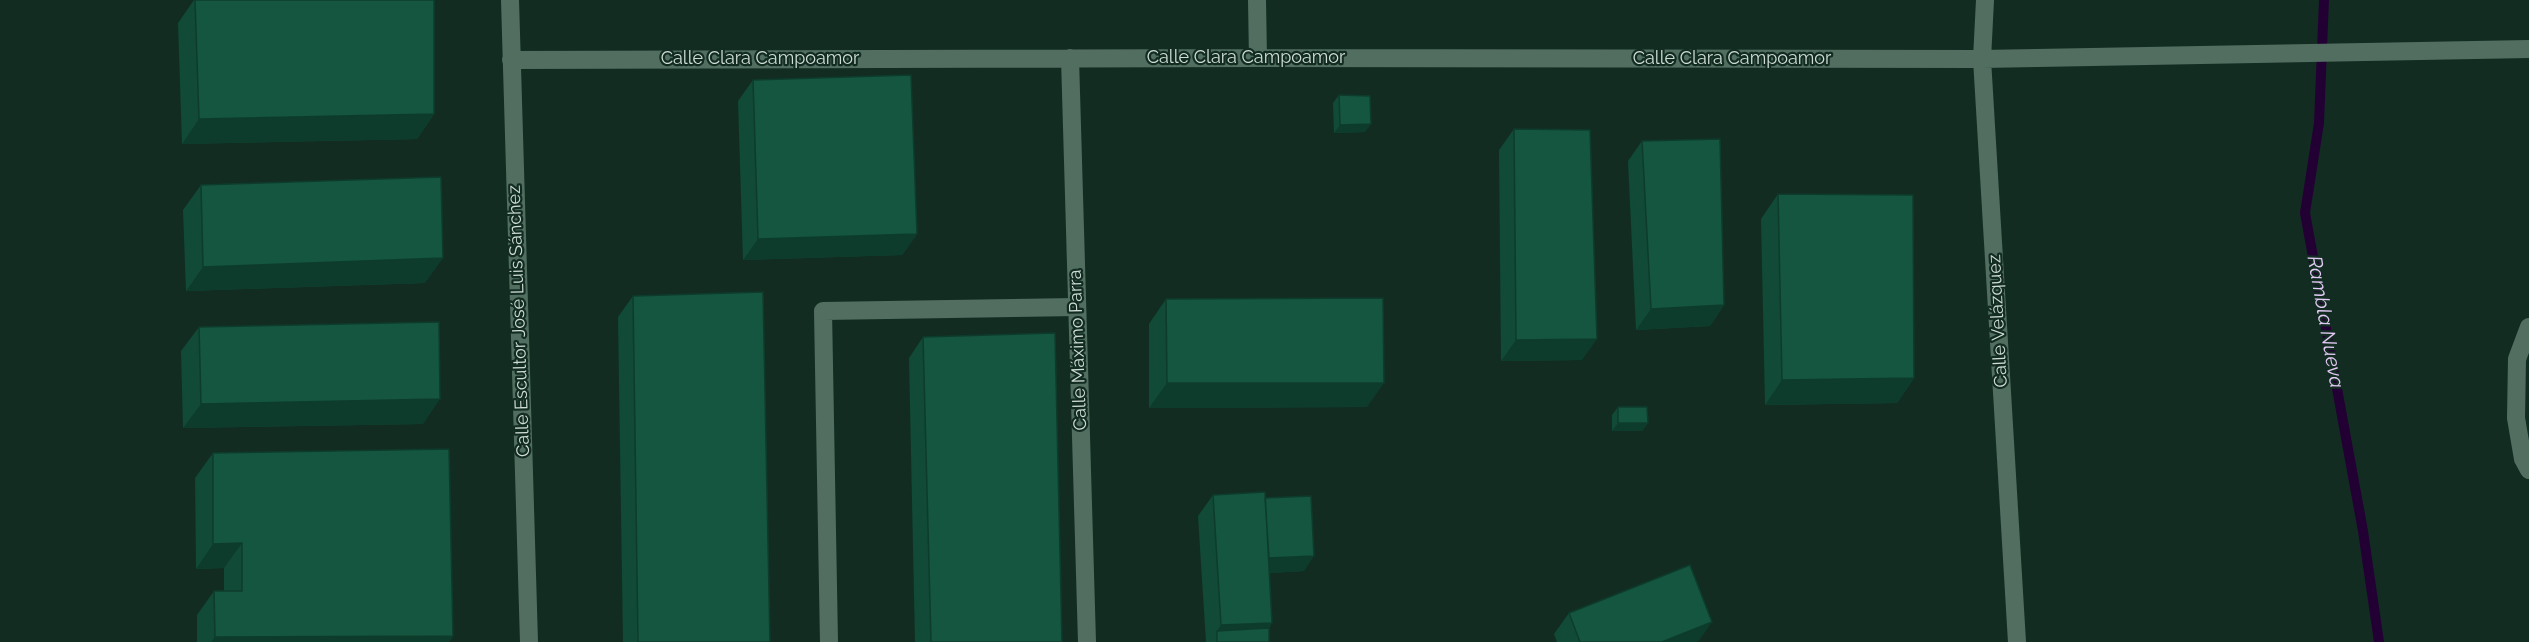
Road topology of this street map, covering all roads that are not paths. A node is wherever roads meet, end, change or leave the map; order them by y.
1 (510, 0) edge
2 (1257, 0) edge
3 (1985, 0) edge
4 (2529, 49) edge
5 (1070, 58) junction
6 (1258, 58) junction
7 (1982, 59) junction
8 (511, 60) junction
9 (1077, 307) junction
10 (2529, 327) edge
11 (2529, 470) edge
12 (528, 642) edge
13 (829, 642) edge
14 (1087, 642) edge
15 (2017, 642) edge

1 - 8 street, Calle Escultor José Luis Sánchez
2 - 6 street
3 - 7 street, Calle Velázquez
4 - 7 street, Calle Clara Campoamor
5 - 6 street, Calle Clara Campoamor
5 - 8 street, Calle Clara Campoamor
5 - 9 street, Calle Máximo Parra
6 - 7 street, Calle Clara Campoamor
7 - 15 street, Calle Velázquez
8 - 12 street, Calle Escultor José Luis Sánchez
9 - 13 street
9 - 14 street, Calle Máximo Parra
10 - 11 street

